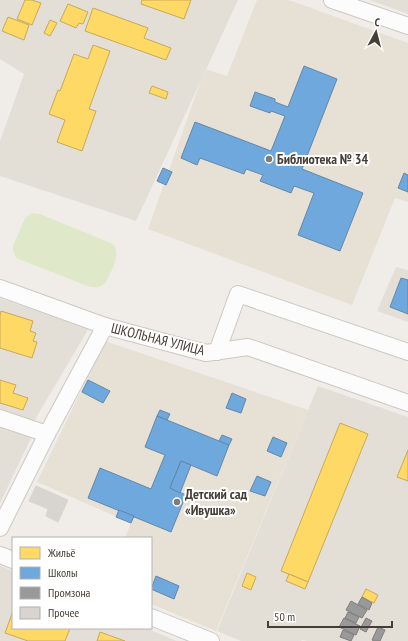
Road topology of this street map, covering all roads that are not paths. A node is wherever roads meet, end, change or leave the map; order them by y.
1 (332, 0) edge
2 (408, 26) edge
3 (0, 288) edge
4 (105, 326) junction
5 (217, 352) junction
6 (408, 352) edge
7 (408, 403) edge
8 (0, 418) edge
9 (47, 434) junction
10 (0, 528) edge
11 (0, 555) edge
12 (12, 560) edge
13 (152, 617) edge
14 (211, 641) edge

1 - 2 street
3 - 4 street, ШКОЛЬНАЯ УЛИЦА
4 - 5 street, ШКОЛЬНАЯ УЛИЦА
4 - 9 street
5 - 6 street
5 - 7 street, ШКОЛЬНАЯ УЛИЦА
8 - 9 street
9 - 10 street
11 - 12 street
13 - 14 street

